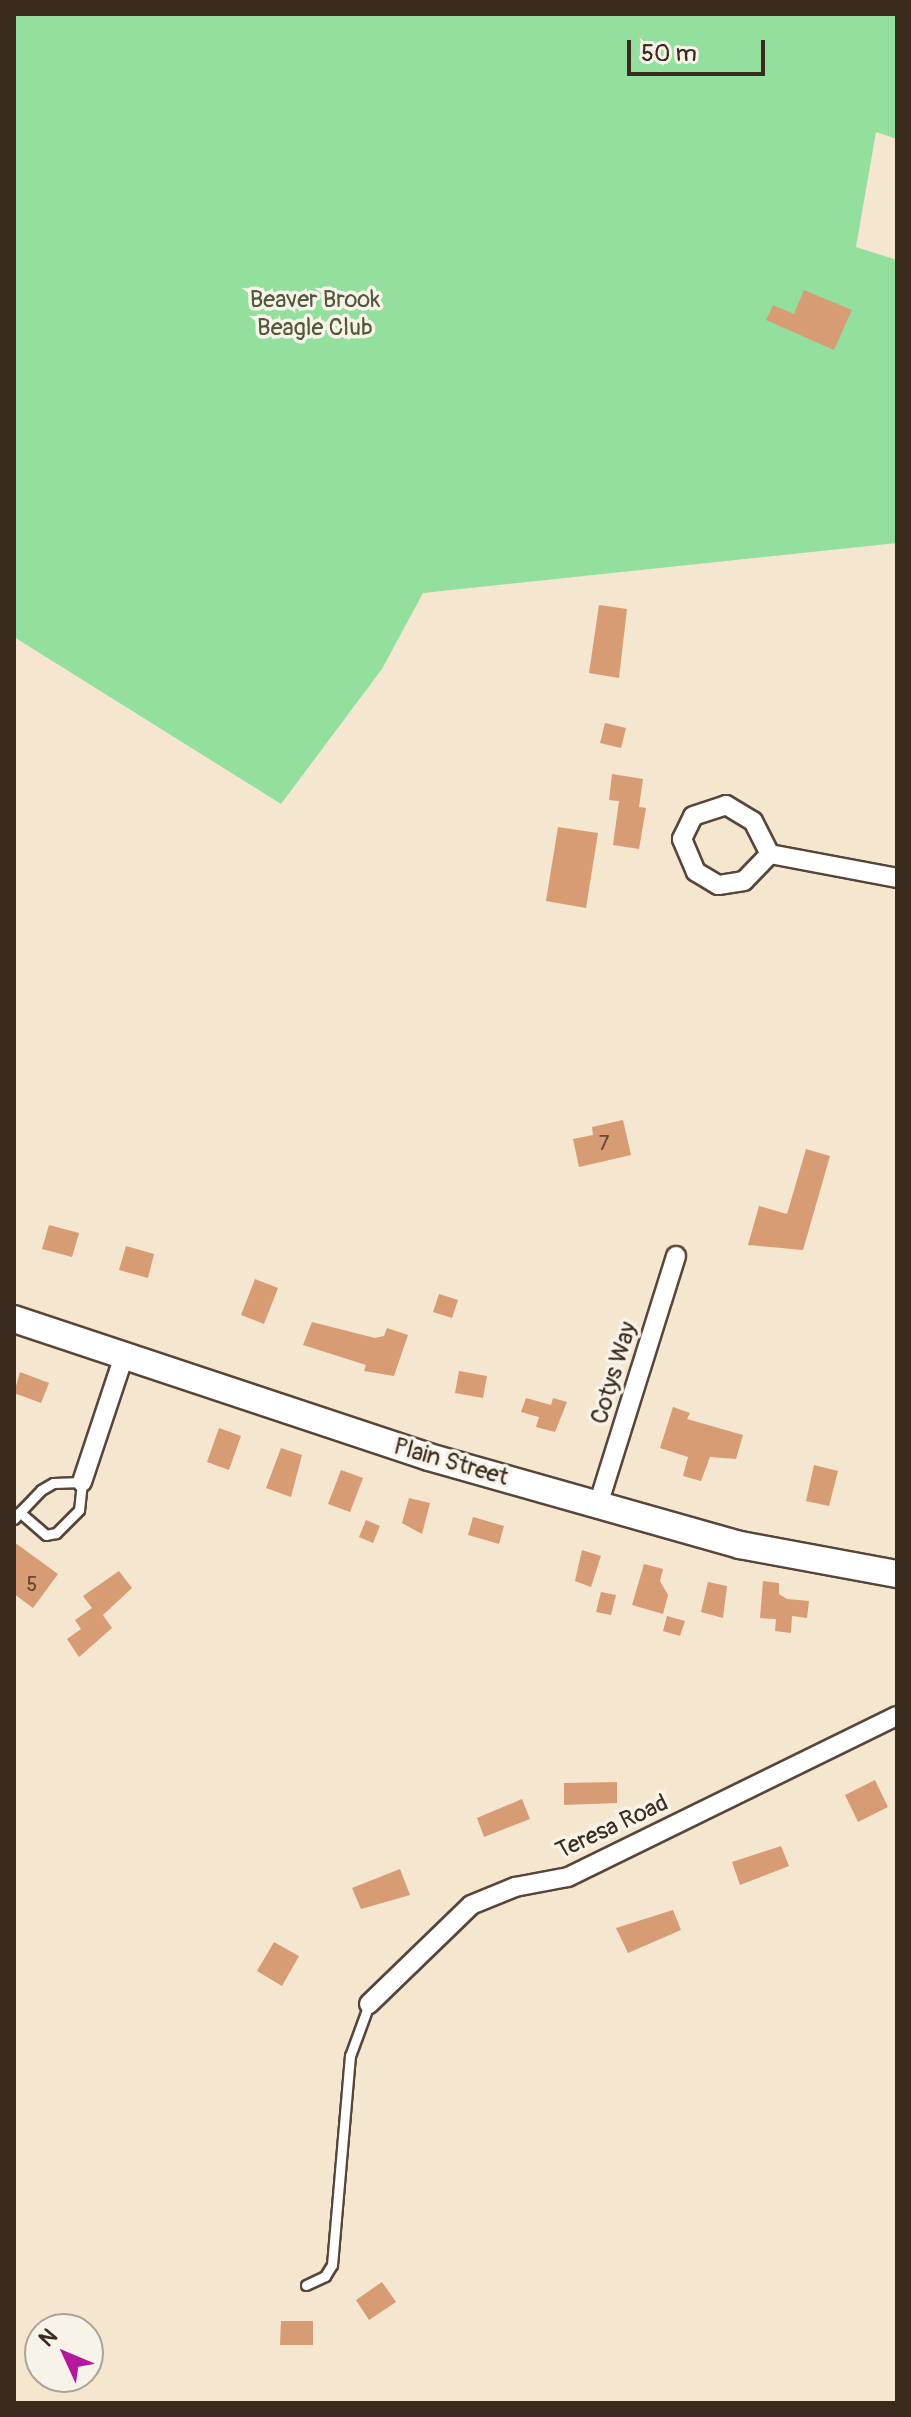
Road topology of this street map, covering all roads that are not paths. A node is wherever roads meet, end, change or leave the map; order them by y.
1 (770, 854) junction
2 (897, 878) edge
3 (676, 1256) dead end
4 (14, 1319) edge
5 (124, 1356) junction
6 (82, 1482) junction
7 (598, 1505) junction
8 (17, 1516) edge
9 (897, 1574) edge
10 (897, 1716) edge
11 (369, 2004) joint
12 (306, 2285) dead end

1 - 1 street
1 - 2 street
3 - 7 street, Cotys Way
4 - 5 main road, Plain Street
5 - 6 street
5 - 7 main road, Plain Street
6 - 8 lane
6 - 8 lane
7 - 9 main road, Plain Street
10 - 11 street, Teresa Road
11 - 12 lane

